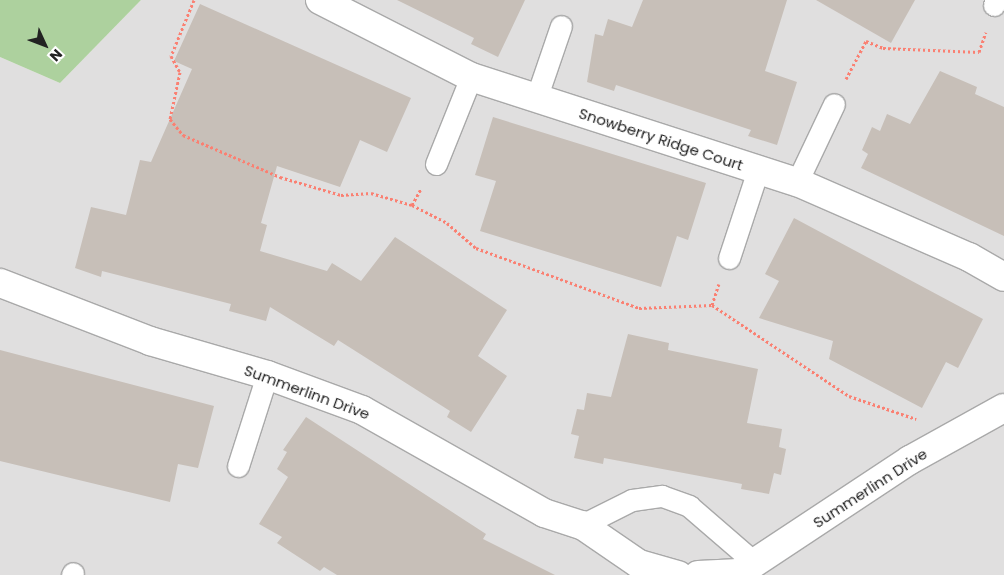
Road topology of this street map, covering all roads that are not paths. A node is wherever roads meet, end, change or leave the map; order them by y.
1 (320, 0) edge
2 (561, 26) dead end
3 (471, 77) junction
4 (536, 99) junction
5 (834, 104) road end
6 (436, 164) dead end
7 (758, 170) junction
8 (797, 182) junction
9 (729, 258) dead end
10 (1004, 277) edge
11 (0, 283) edge
12 (267, 375) junction
13 (1004, 408) edge
14 (238, 466) dead end
15 (582, 525) junction
16 (745, 570) edge
17 (678, 575) edge
18 (698, 575) edge

1 - 3 street, Snowberry Ridge Court
2 - 4 lane
3 - 4 street, Snowberry Ridge Court
3 - 6 lane
4 - 7 street, Snowberry Ridge Court
5 - 8 lane
7 - 8 street, Snowberry Ridge Court
7 - 9 lane
8 - 10 street, Snowberry Ridge Court
11 - 12 street, Summerlinn Drive
12 - 14 lane
12 - 15 street, Summerlinn Drive
13 - 16 street, Summerlinn Drive
15 - 16 lane
15 - 17 street, Summerlinn Drive
16 - 18 street, Summerlinn Drive

